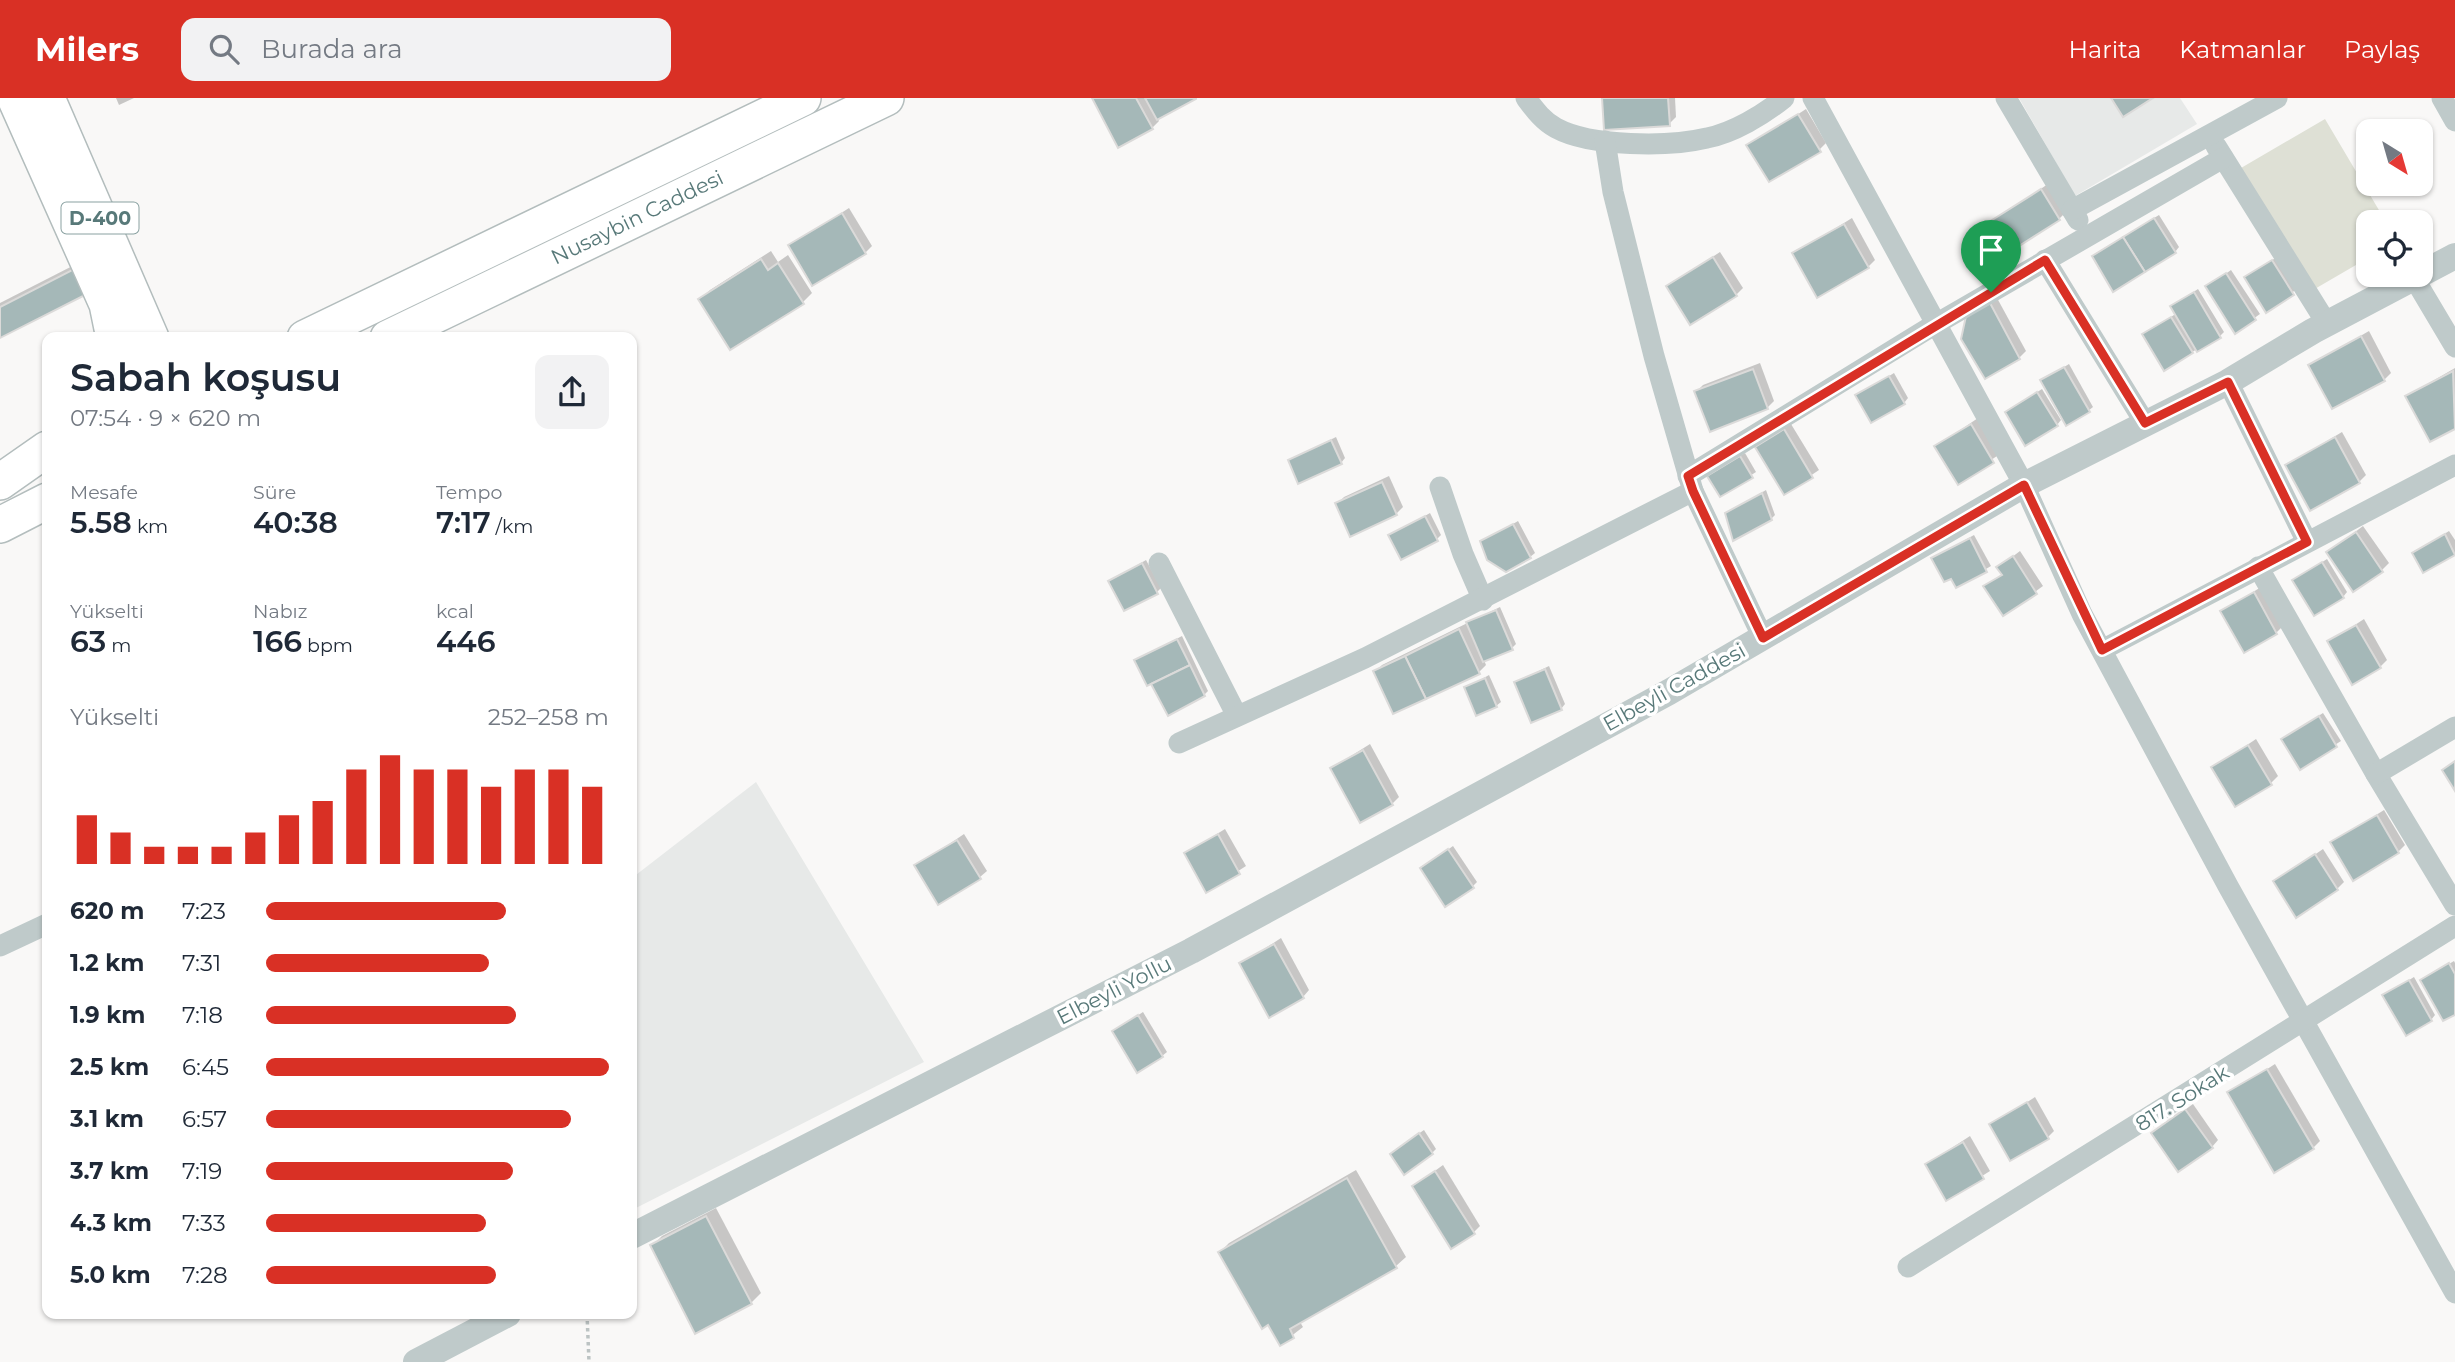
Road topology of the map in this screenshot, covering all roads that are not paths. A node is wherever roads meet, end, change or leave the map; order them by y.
1 (15, 98) edge
2 (47, 98) edge
3 (803, 98) edge
4 (886, 98) edge
5 (1525, 98) edge
6 (1784, 98) edge
7 (1813, 98) edge
8 (2006, 98) edge
9 (2442, 98) edge
10 (2265, 101) edge
11 (2455, 121) edge
12 (2209, 135) junction
13 (1605, 141) junction
14 (2223, 158) junction
15 (2072, 210) junction
16 (2087, 236) junction
17 (2455, 256) edge
18 (2045, 260) junction
19 (2433, 268) edge
20 (2397, 287) edge
21 (2419, 287) edge
22 (1936, 324) junction
23 (2327, 324) junction
24 (113, 332) edge
25 (148, 332) edge
26 (317, 332) edge
27 (400, 332) edge
28 (2455, 347) edge
29 (2228, 382) junction
30 (2145, 423) junction
31 (42, 453) edge
32 (2455, 465) edge
33 (0, 482) edge
34 (1690, 484) junction
35 (2024, 485) junction
36 (1440, 487) dead end
37 (42, 503) edge
38 (0, 524) edge
39 (2307, 542) junction
40 (1159, 563) dead end
41 (2258, 567) junction
42 (1483, 600) junction
43 (1763, 638) junction
44 (2102, 650) junction
45 (1237, 716) junction
46 (2455, 727) edge
47 (1591, 732) joint
48 (1179, 743) dead end
49 (2376, 774) junction
50 (2455, 905) edge
51 (42, 926) edge
52 (2455, 926) edge
53 (0, 946) edge
54 (2304, 1023) junction
55 (637, 1233) edge
56 (1908, 1267) dead end
57 (2455, 1293) edge
58 (498, 1319) edge
59 (416, 1362) edge

1 - 24 highway, D-400
2 - 25 highway, D-400
3 - 26 highway, Nusaybin Caddesi
4 - 27 highway, Nusaybin Caddesi
5 - 13 street
6 - 13 street
7 - 22 street
8 - 15 street
9 - 11 street
10 - 12 street
12 - 14 street
12 - 15 street
13 - 34 street
14 - 16 street
14 - 23 street
15 - 16 street
16 - 18 street
17 - 19 street, Elbeyli Caddesi
18 - 22 street
18 - 30 street
20 - 23 street, Elbeyli Caddesi
21 - 28 street
22 - 34 street
22 - 35 street
23 - 29 street, Elbeyli Caddesi
29 - 30 street, Elbeyli Caddesi
29 - 39 street
30 - 35 street, Elbeyli Caddesi
31 - 33 highway
32 - 39 street
34 - 42 street
34 - 43 street
35 - 43 street, Elbeyli Caddesi
35 - 44 street
36 - 42 street
37 - 38 highway
39 - 41 street
40 - 45 street
41 - 44 street
41 - 49 street
42 - 45 street
43 - 47 street, Elbeyli Caddesi
44 - 54 street
45 - 48 street
46 - 49 street
47 - 55 street, Elbeyli Yollu
49 - 50 street
51 - 53 street
52 - 54 street, 817. Sokak
54 - 56 street, 817. Sokak
54 - 57 street
58 - 59 street

